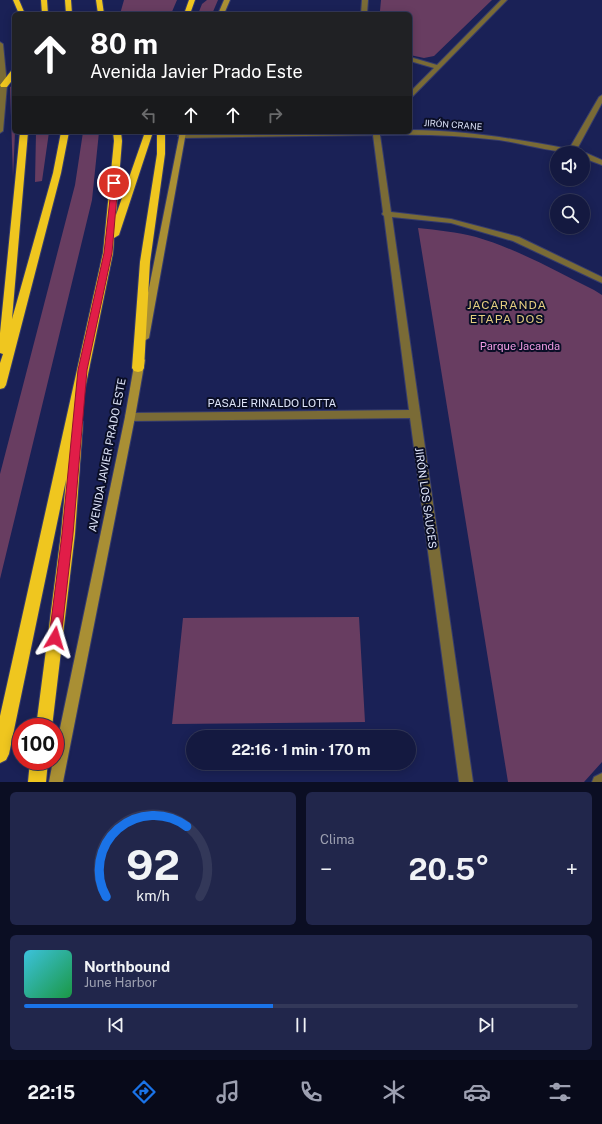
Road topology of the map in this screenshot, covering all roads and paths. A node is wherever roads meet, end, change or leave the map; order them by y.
1 (16, 0) edge
2 (44, 0) edge
3 (68, 0) edge
4 (99, 0) edge
5 (227, 0) edge
6 (365, 0) edge
7 (504, 0) edge
8 (193, 1) edge
9 (21, 12) edge
10 (45, 12) edge
11 (69, 12) edge
12 (101, 12) edge
13 (188, 12) edge
14 (222, 12) edge
15 (364, 12) edge
16 (0, 44) edge
17 (412, 60) edge
18 (437, 67) junction
19 (12, 75) edge
20 (4, 85) junction
21 (412, 94) edge
22 (602, 98) edge
23 (0, 131) edge
24 (412, 132) edge
25 (24, 134) edge
26 (65, 134) edge
27 (117, 134) edge
28 (148, 134) edge
29 (161, 134) edge
30 (182, 134) edge
31 (376, 134) edge
32 (577, 146) edge
33 (550, 147) edge
34 (590, 158) edge
35 (602, 163) edge
36 (386, 214) junction
37 (108, 253) junction
38 (602, 280) edge
39 (138, 368) junction
40 (82, 370) junction
41 (0, 384) edge
42 (415, 414) junction
43 (130, 416) junction
44 (45, 718) edge
45 (0, 754) edge
46 (38, 770) edge
47 (602, 780) edge
48 (37, 782) edge
49 (56, 782) edge
50 (466, 782) edge
51 (599, 782) edge

1 - 9 highway
2 - 10 highway
3 - 11 highway
4 - 12 highway
5 - 14 street
6 - 15 street
7 - 18 street
8 - 13 highway
16 - 20 street
17 - 18 street
18 - 21 street
19 - 20 highway
20 - 23 street
22 - 32 street
24 - 33 street, JIRÓN CRANE
25 - 41 highway
26 - 41 highway
27 - 37 highway
28 - 37 highway
29 - 39 highway
30 - 39 street, AVENIDA JAVIER PRADO ESTE
31 - 36 street, JIRÓN LOS SAUCES
34 - 35 street
36 - 38 street
36 - 42 street, JIRÓN LOS SAUCES
37 - 40 highway
39 - 43 street, AVENIDA JAVIER PRADO ESTE
40 - 44 highway
40 - 45 highway
42 - 43 street, PASAJE RINALDO LOTTA
42 - 50 street, JIRÓN LOS SAUCES
43 - 49 street, AVENIDA JAVIER PRADO ESTE
46 - 48 highway
47 - 51 street

